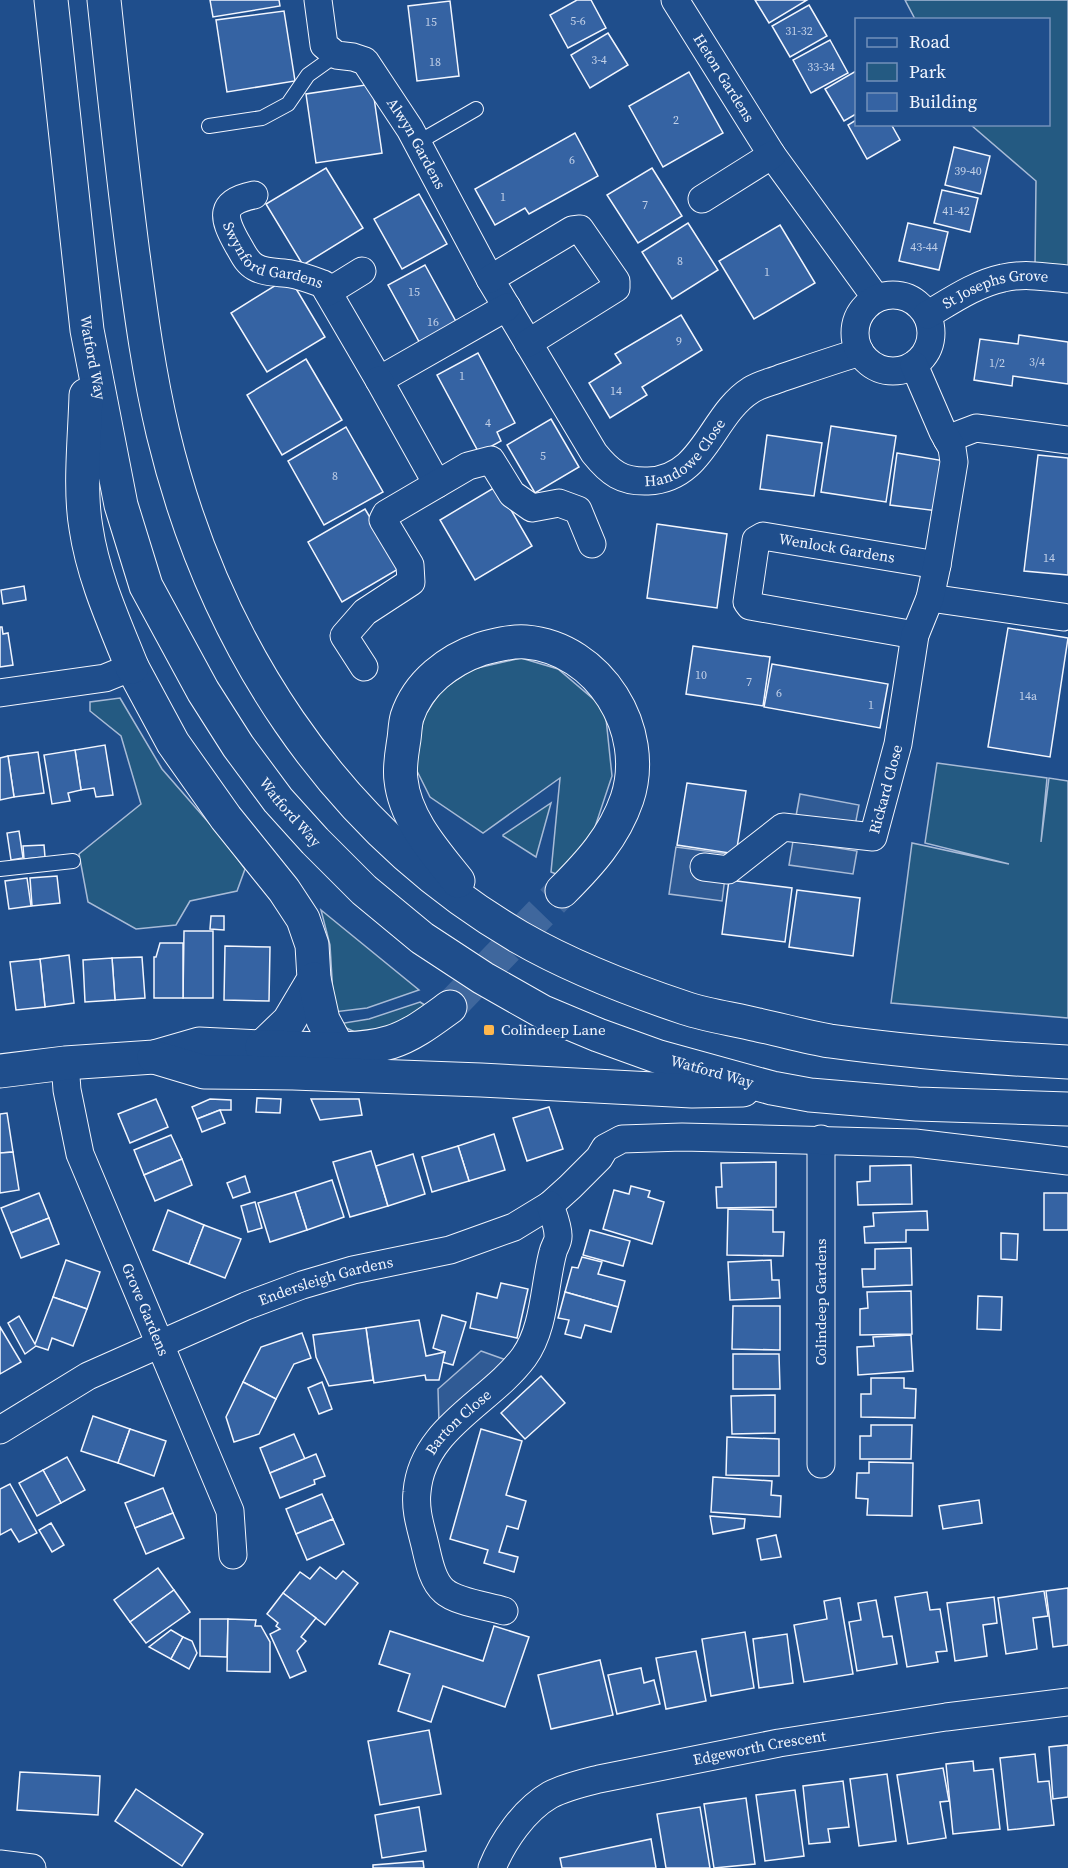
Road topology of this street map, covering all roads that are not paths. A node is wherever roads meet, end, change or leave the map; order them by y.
1 (51, 0) edge
2 (104, 0) edge
3 (318, 0) edge
4 (675, 0) edge
5 (336, 55) junction
6 (476, 109) dead end
7 (209, 126) dead end
8 (417, 143) junction
9 (772, 155) junction
10 (254, 195) dead end
11 (702, 199) dead end
12 (362, 271) dead end
13 (490, 279) junction
14 (1068, 279) edge
15 (327, 292) junction
16 (876, 298) junction
17 (507, 308) junction
18 (927, 315) junction
19 (87, 330) junction
20 (528, 342) junction
21 (860, 352) junction
22 (914, 365) junction
23 (379, 380) junction
24 (947, 439) junction
25 (1068, 441) edge
26 (437, 484) junction
27 (592, 544) dead end
28 (938, 565) junction
29 (930, 598) junction
30 (1063, 617) dead end
31 (915, 635) junction
32 (132, 667) junction
33 (364, 667) dead end
34 (0, 693) edge
35 (73, 861) dead end
36 (704, 867) dead end
37 (0, 869) edge
38 (562, 891) tunnel mouth
39 (489, 918) junction
40 (314, 979) junction
41 (450, 1007) tunnel mouth
42 (262, 1047) junction
43 (338, 1048) junction
44 (154, 1057) junction
45 (1068, 1062) edge
46 (65, 1063) junction
47 (0, 1071) edge
48 (772, 1088) junction
49 (1068, 1109) edge
50 (821, 1139) junction
51 (1068, 1161) edge
52 (550, 1205) junction
53 (160, 1345) junction
54 (0, 1430) edge
55 (821, 1464) dead end
56 (233, 1555) dead end
57 (504, 1611) dead end
58 (1068, 1702) edge
59 (0, 1864) edge
60 (32, 1868) edge
61 (492, 1868) edge

1 - 19 main road, Watford Way
2 - 39 main road
3 - 5 street
4 - 9 street, Heton Gardens
5 - 7 lane
5 - 8 street, Alwyn Gardens
6 - 8 lane
8 - 13 street, Alwyn Gardens
9 - 11 street
9 - 16 street, Heton Gardens
10 - 15 street, Swynford Gardens
12 - 15 street, Swynford Gardens
13 - 17 street, Alwyn Gardens
13 - 20 street
14 - 18 street, St Josephs Grove
15 - 23 street, Swynford Gardens
16 - 18 street, St Josephs Grove
16 - 21 street
17 - 20 street, Handowe Close
17 - 23 street
18 - 22 street, St Josephs Grove
19 - 32 main road
19 - 48 main road, Watford Way
20 - 21 street, Handowe Close
21 - 22 street
22 - 24 street, Rickard Close
23 - 26 street, Swynford Gardens
24 - 25 street
24 - 28 street, Rickard Close
26 - 27 street
26 - 33 street
28 - 29 street, Rickard Close
28 - 31 street, Wenlock Gardens
29 - 30 street
29 - 31 street, Rickard Close
31 - 36 street, Rickard Close
32 - 34 street
32 - 40 main road
35 - 37 lane
38 - 39 main road
39 - 45 main road
40 - 42 main road
40 - 43 main road
41 - 43 main road
42 - 43 main road
42 - 44 main road
44 - 46 main road
44 - 48 main road
46 - 47 main road
46 - 53 street, Grove Gardens
48 - 49 main road, Watford Way
50 - 51 street
50 - 52 street, Endersleigh Gardens
50 - 55 street, Colindeep Gardens
52 - 53 street, Endersleigh Gardens
52 - 57 street, Barton Close
53 - 54 street, Endersleigh Gardens
53 - 56 street, Grove Gardens
58 - 61 street, Edgeworth Crescent
59 - 60 street

